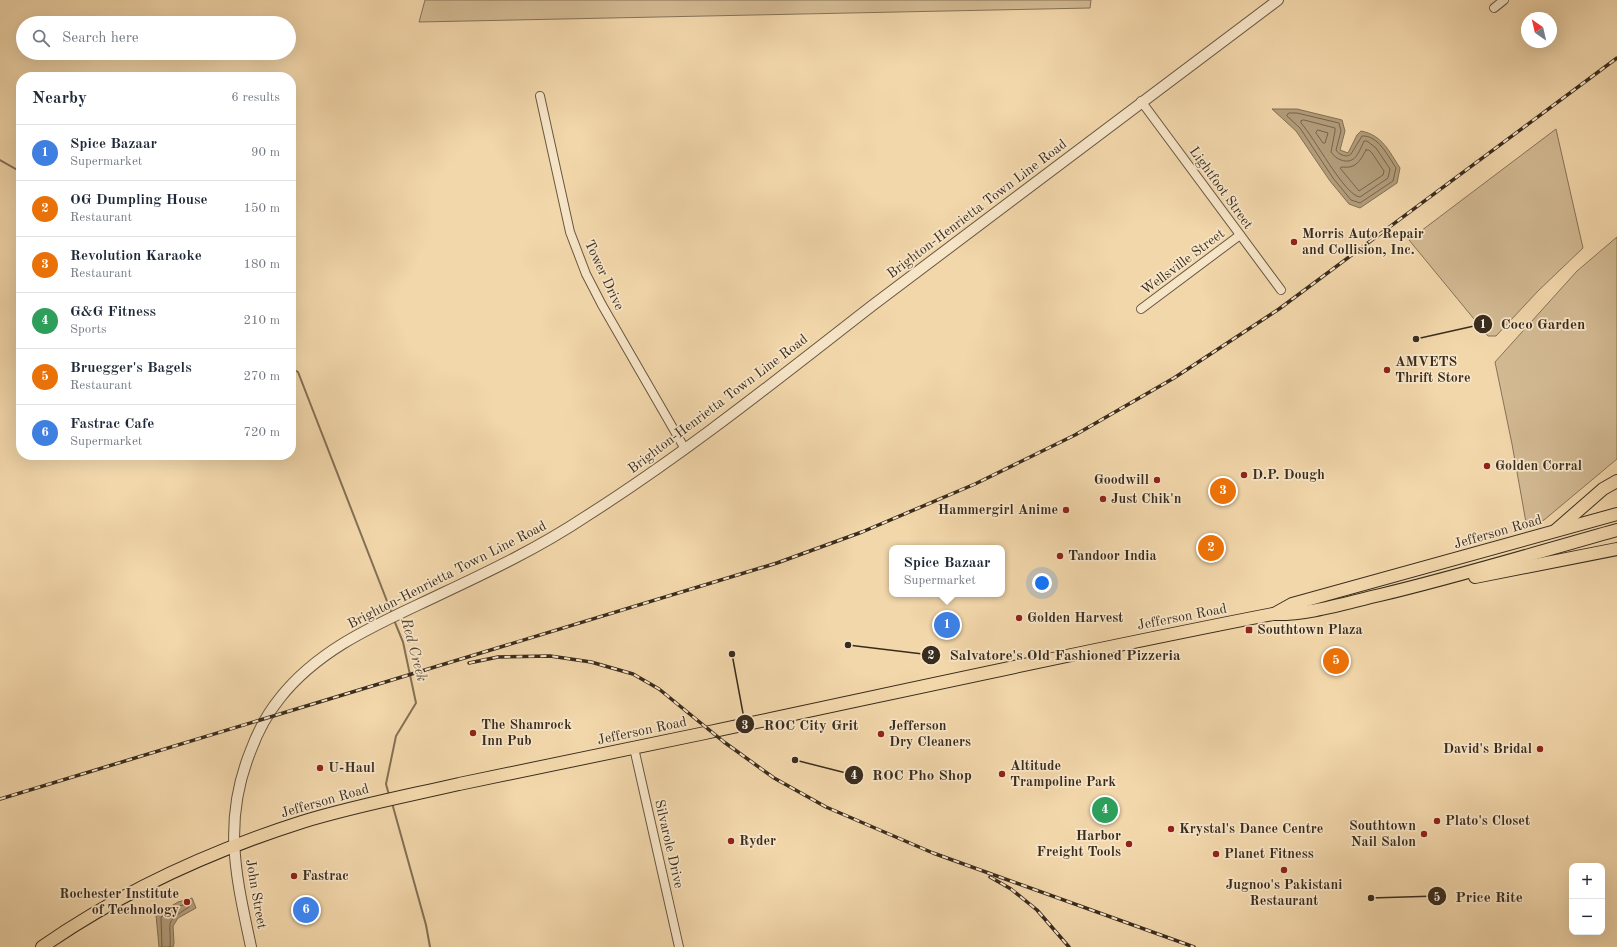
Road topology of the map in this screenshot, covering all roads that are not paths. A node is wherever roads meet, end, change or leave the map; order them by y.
1 (1278, 0) edge
2 (1504, 0) edge
3 (1494, 8) dead end
4 (540, 96) dead end
5 (1141, 101) junction
6 (1240, 235) junction
7 (1281, 290) dead end
8 (1141, 309) dead end
9 (685, 449) junction
10 (1617, 481) edge
11 (1617, 514) edge
12 (1617, 530) edge
13 (1554, 532) junction
14 (1617, 549) edge
15 (1412, 587) junction
16 (1273, 614) junction
17 (634, 748) junction
18 (234, 846) junction
19 (42, 947) edge
20 (251, 947) edge
21 (679, 947) edge

1 - 5 street, Brighton-Henrietta Town Line Road
2 - 3 street
4 - 9 street, Tower Drive
5 - 6 street, Lightfoot Street
5 - 9 street, Brighton-Henrietta Town Line Road
6 - 7 street, Lightfoot Street
6 - 8 street, Wellsville Street
9 - 18 street, Brighton-Henrietta Town Line Road
10 - 13 main road
11 - 13 main road, Jefferson Road
12 - 15 main road, Jefferson Road
13 - 16 main road, Jefferson Road
14 - 15 main road
15 - 16 main road, Jefferson Road
16 - 17 main road, Jefferson Road
17 - 18 main road, Jefferson Road
17 - 21 street, Silvarole Drive
18 - 19 main road, Jefferson Road
18 - 20 street, John Street

